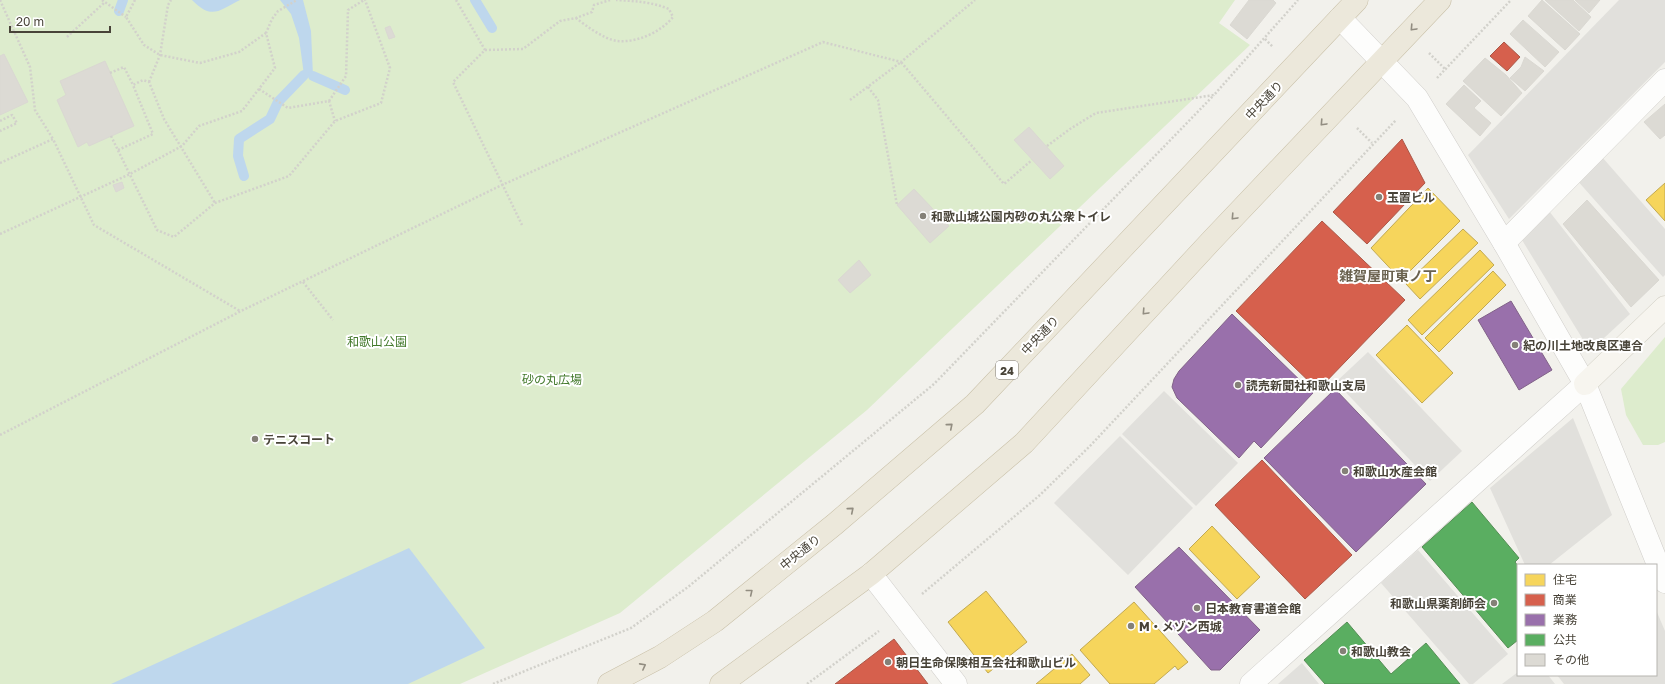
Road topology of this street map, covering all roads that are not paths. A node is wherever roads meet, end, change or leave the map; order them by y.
1 (1357, 0) edge
2 (1440, 0) edge
3 (1340, 18) junction
4 (1382, 61) junction
5 (1665, 80) edge
6 (1504, 243) junction
7 (1665, 307) edge
8 (1585, 384) junction
9 (871, 574) junction
10 (1665, 582) edge
11 (609, 684) edge
12 (720, 684) edge
13 (956, 684) edge
14 (1251, 684) edge

1 - 3 highway, 中央通り / 24
2 -> 4 highway
3 - 4 street
11 -> 3 highway, 中央通り / 24
4 - 6 street
4 -> 9 highway
5 - 6 street
6 - 8 street
7 - 8 street
8 - 10 street
8 - 14 street
9 - 12 highway
9 - 13 street

